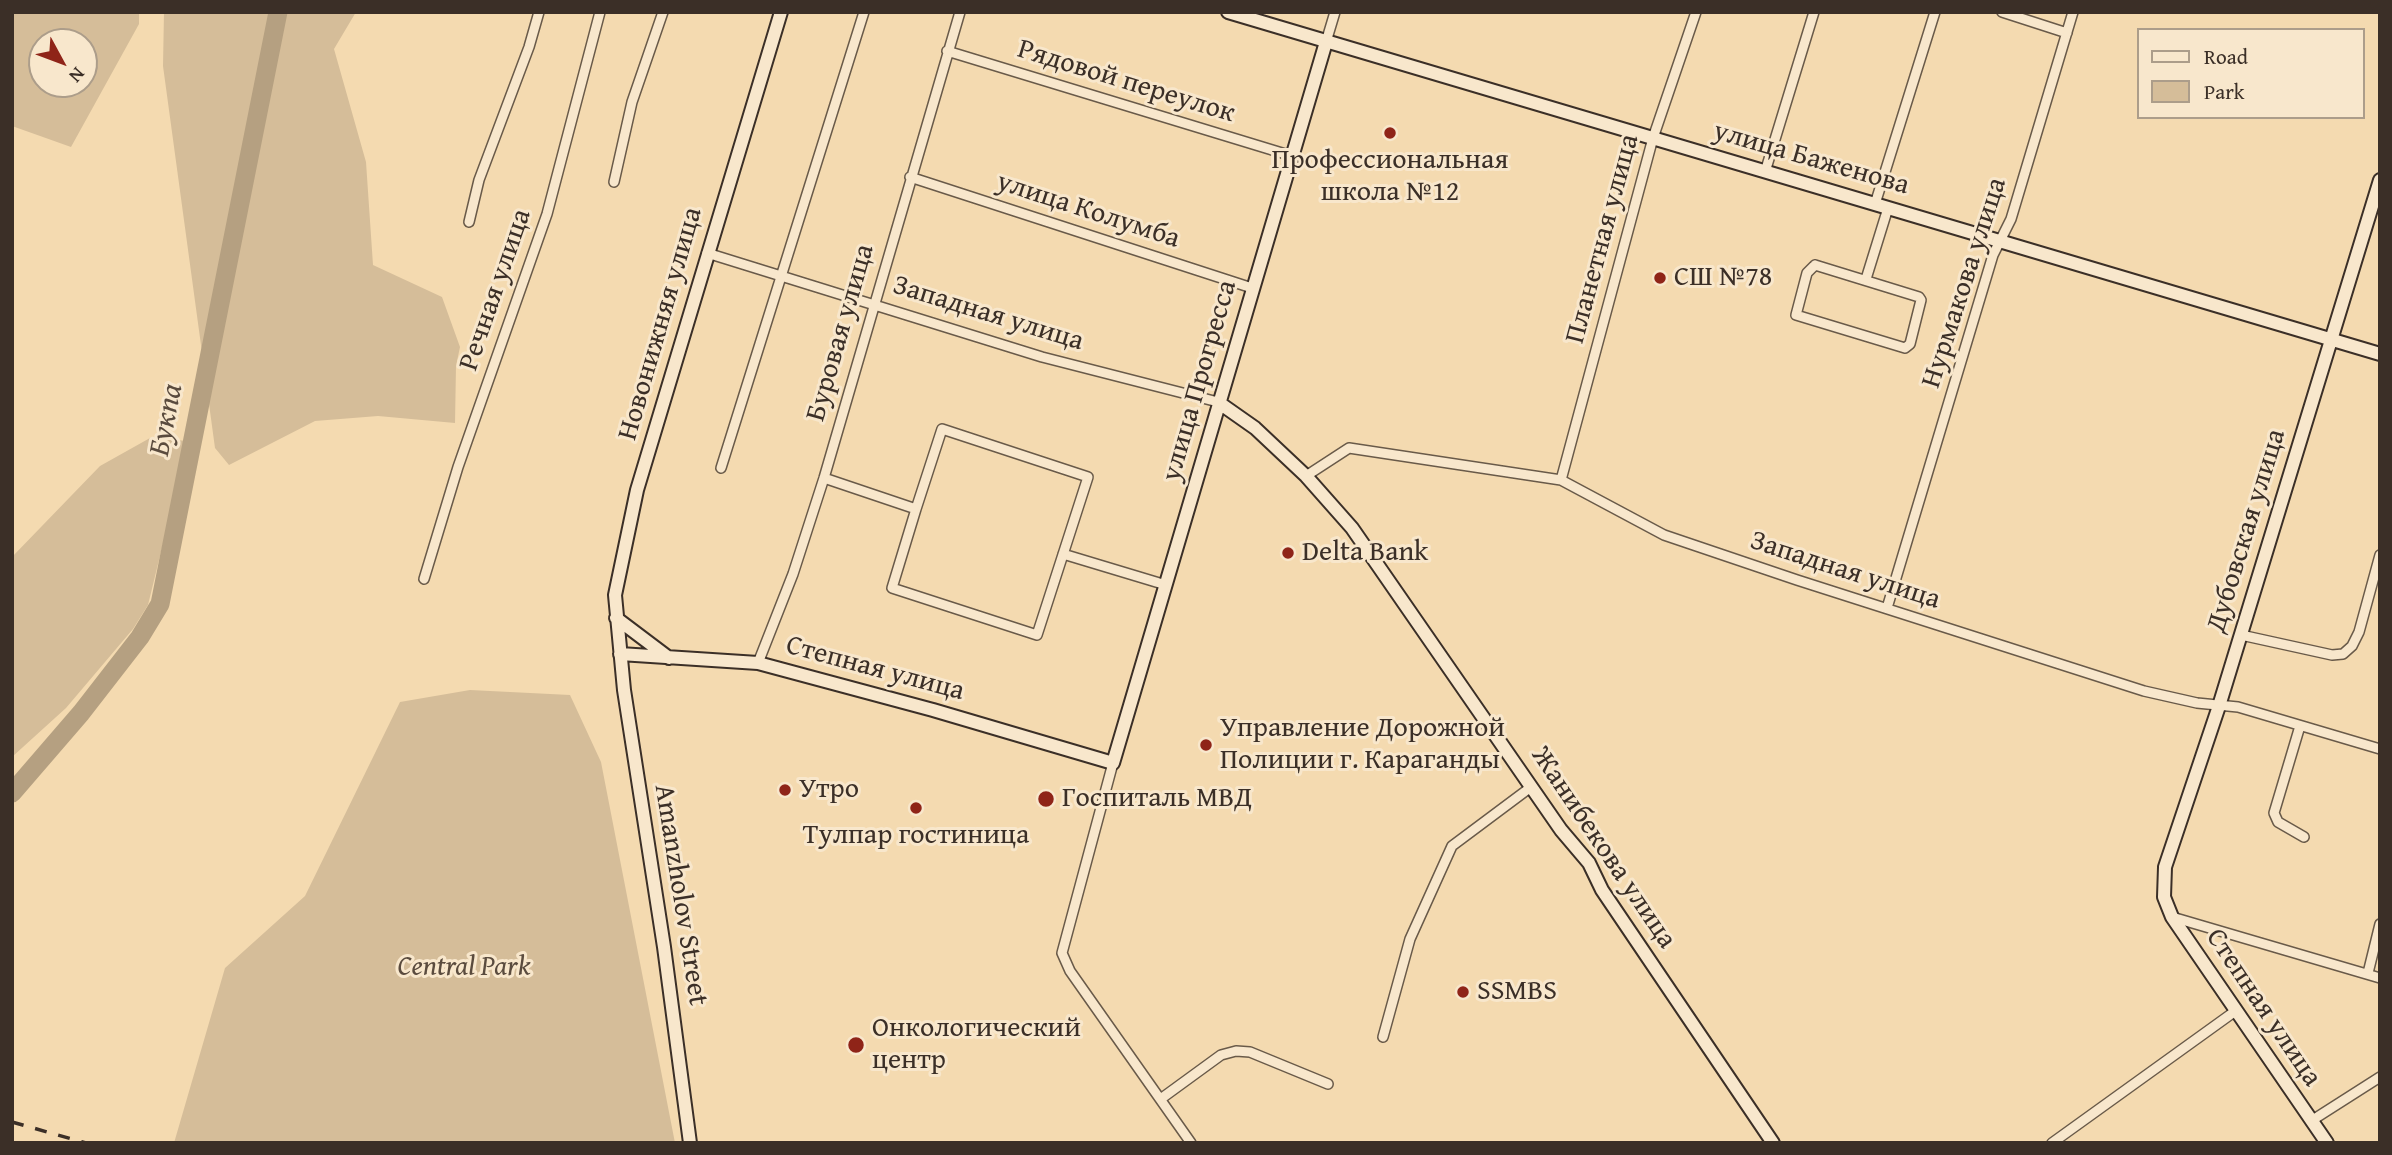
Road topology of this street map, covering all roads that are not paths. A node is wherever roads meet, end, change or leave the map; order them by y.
1 (539, 12) edge
2 (600, 12) edge
3 (663, 12) edge
4 (781, 12) edge
5 (864, 12) edge
6 (960, 12) edge
7 (1228, 12) edge
8 (1335, 12) edge
9 (1696, 12) edge
10 (1814, 12) edge
11 (1934, 12) edge
12 (2002, 12) edge
13 (2073, 12) edge
14 (2067, 33) junction
15 (1326, 42) junction
16 (947, 51) junction
17 (1653, 138) junction
18 (1292, 156) junction
19 (1766, 172) junction
20 (910, 177) junction
21 (2380, 180) edge
22 (614, 182) dead end
23 (1882, 206) junction
24 (469, 222) dead end
25 (2374, 223) edge
26 (2001, 240) junction
27 (707, 253) junction
28 (781, 276) junction
29 (1866, 279) junction
30 (1252, 288) junction
31 (872, 303) junction
32 (2332, 340) junction
33 (2380, 354) edge
34 (1218, 402) junction
35 (721, 468) dead end
36 (1306, 476) junction
37 (824, 478) junction
38 (1561, 480) junction
39 (916, 509) junction
40 (1063, 554) junction
41 (2380, 555) edge
42 (424, 579) dead end
43 (1166, 585) junction
44 (1886, 608) junction
45 (615, 618) junction
46 (2241, 635) junction
47 (620, 654) junction
48 (669, 659) junction
49 (758, 663) junction
50 (2219, 706) junction
51 (2300, 726) junction
52 (2380, 749) edge
53 (1112, 763) junction
54 (1531, 786) junction
55 (2304, 836) dead end
56 (2164, 897) joint
57 (2172, 917) junction
58 (2380, 924) edge
59 (2368, 973) junction
60 (2380, 978) edge
61 (2234, 1012) junction
62 (1383, 1037) dead end
63 (2380, 1077) edge
64 (1328, 1084) dead end
65 (1162, 1098) junction
66 (2311, 1121) junction
67 (690, 1143) edge
68 (1191, 1143) edge
69 (1773, 1143) edge
70 (2052, 1143) edge
71 (2327, 1143) edge

1 - 24 street
2 - 42 street, Речная улица
3 - 22 street
4 - 27 main road, Новонижняя улица
5 - 28 street
6 - 16 street, Буровая улица
7 - 15 main road, улица Баженова
8 - 15 street, улица Прогресса
9 - 17 street, Планетная улица
10 - 19 street
11 - 23 street
12 - 14 street
13 - 14 street, Нурмакова улица
14 - 26 street, Нурмакова улица
15 - 17 main road, улица Баженова
15 - 18 main road, улица Прогресса
16 - 18 street, Рядовой переулок
16 - 20 street, Буровая улица
17 - 19 main road, улица Баженова
17 - 38 street, Планетная улица
18 - 30 main road, улица Прогресса
19 - 23 main road, улица Баженова
20 - 30 street, улица Колумба
20 - 31 street, Буровая улица
21 - 25 main road, Дубовская улица
23 - 26 main road, улица Баженова
23 - 29 street
25 - 32 main road, Дубовская улица
26 - 32 main road, улица Баженова
26 - 44 street, Нурмакова улица
27 - 28 street, Западная улица
27 - 45 main road, Новонижняя улица
28 - 31 street, Западная улица
28 - 35 street
29 - 29 street
30 - 34 main road, улица Прогресса
31 - 34 street, Западная улица
31 - 37 street, Буровая улица
32 - 33 main road, улица Баженова
32 - 46 main road, Дубовская улица
34 - 36 main road, Жанибекова улица
34 - 43 main road, улица Прогресса
36 - 38 street, Западная улица
36 - 54 main road, Жанибекова улица
37 - 39 street
37 - 49 street, Буровая улица
38 - 44 street, Западная улица
39 - 40 street
39 - 40 street
40 - 43 street
41 - 46 street
43 - 53 main road, улица Прогресса
44 - 50 street, Западная улица
45 - 47 main road, Новонижняя улица
45 - 48 main road
46 - 50 main road, Дубовская улица
47 - 48 main road, Степная улица
47 - 67 main road, Amanzholov Street
48 - 49 main road, Степная улица
49 - 53 main road, Степная улица
50 - 51 street, Западная улица
50 - 56 main road, Дубовская улица
51 - 52 street, Западная улица
51 - 55 street
53 - 65 street
54 - 62 street
54 - 69 main road, Жанибекова улица
56 - 57 main road, Степная улица
57 - 59 street
57 - 61 main road, Степная улица
58 - 59 street
59 - 60 street
61 - 66 main road, Степная улица
61 - 70 street
63 - 66 street
64 - 65 street
65 - 68 street
66 - 71 main road, Степная улица

